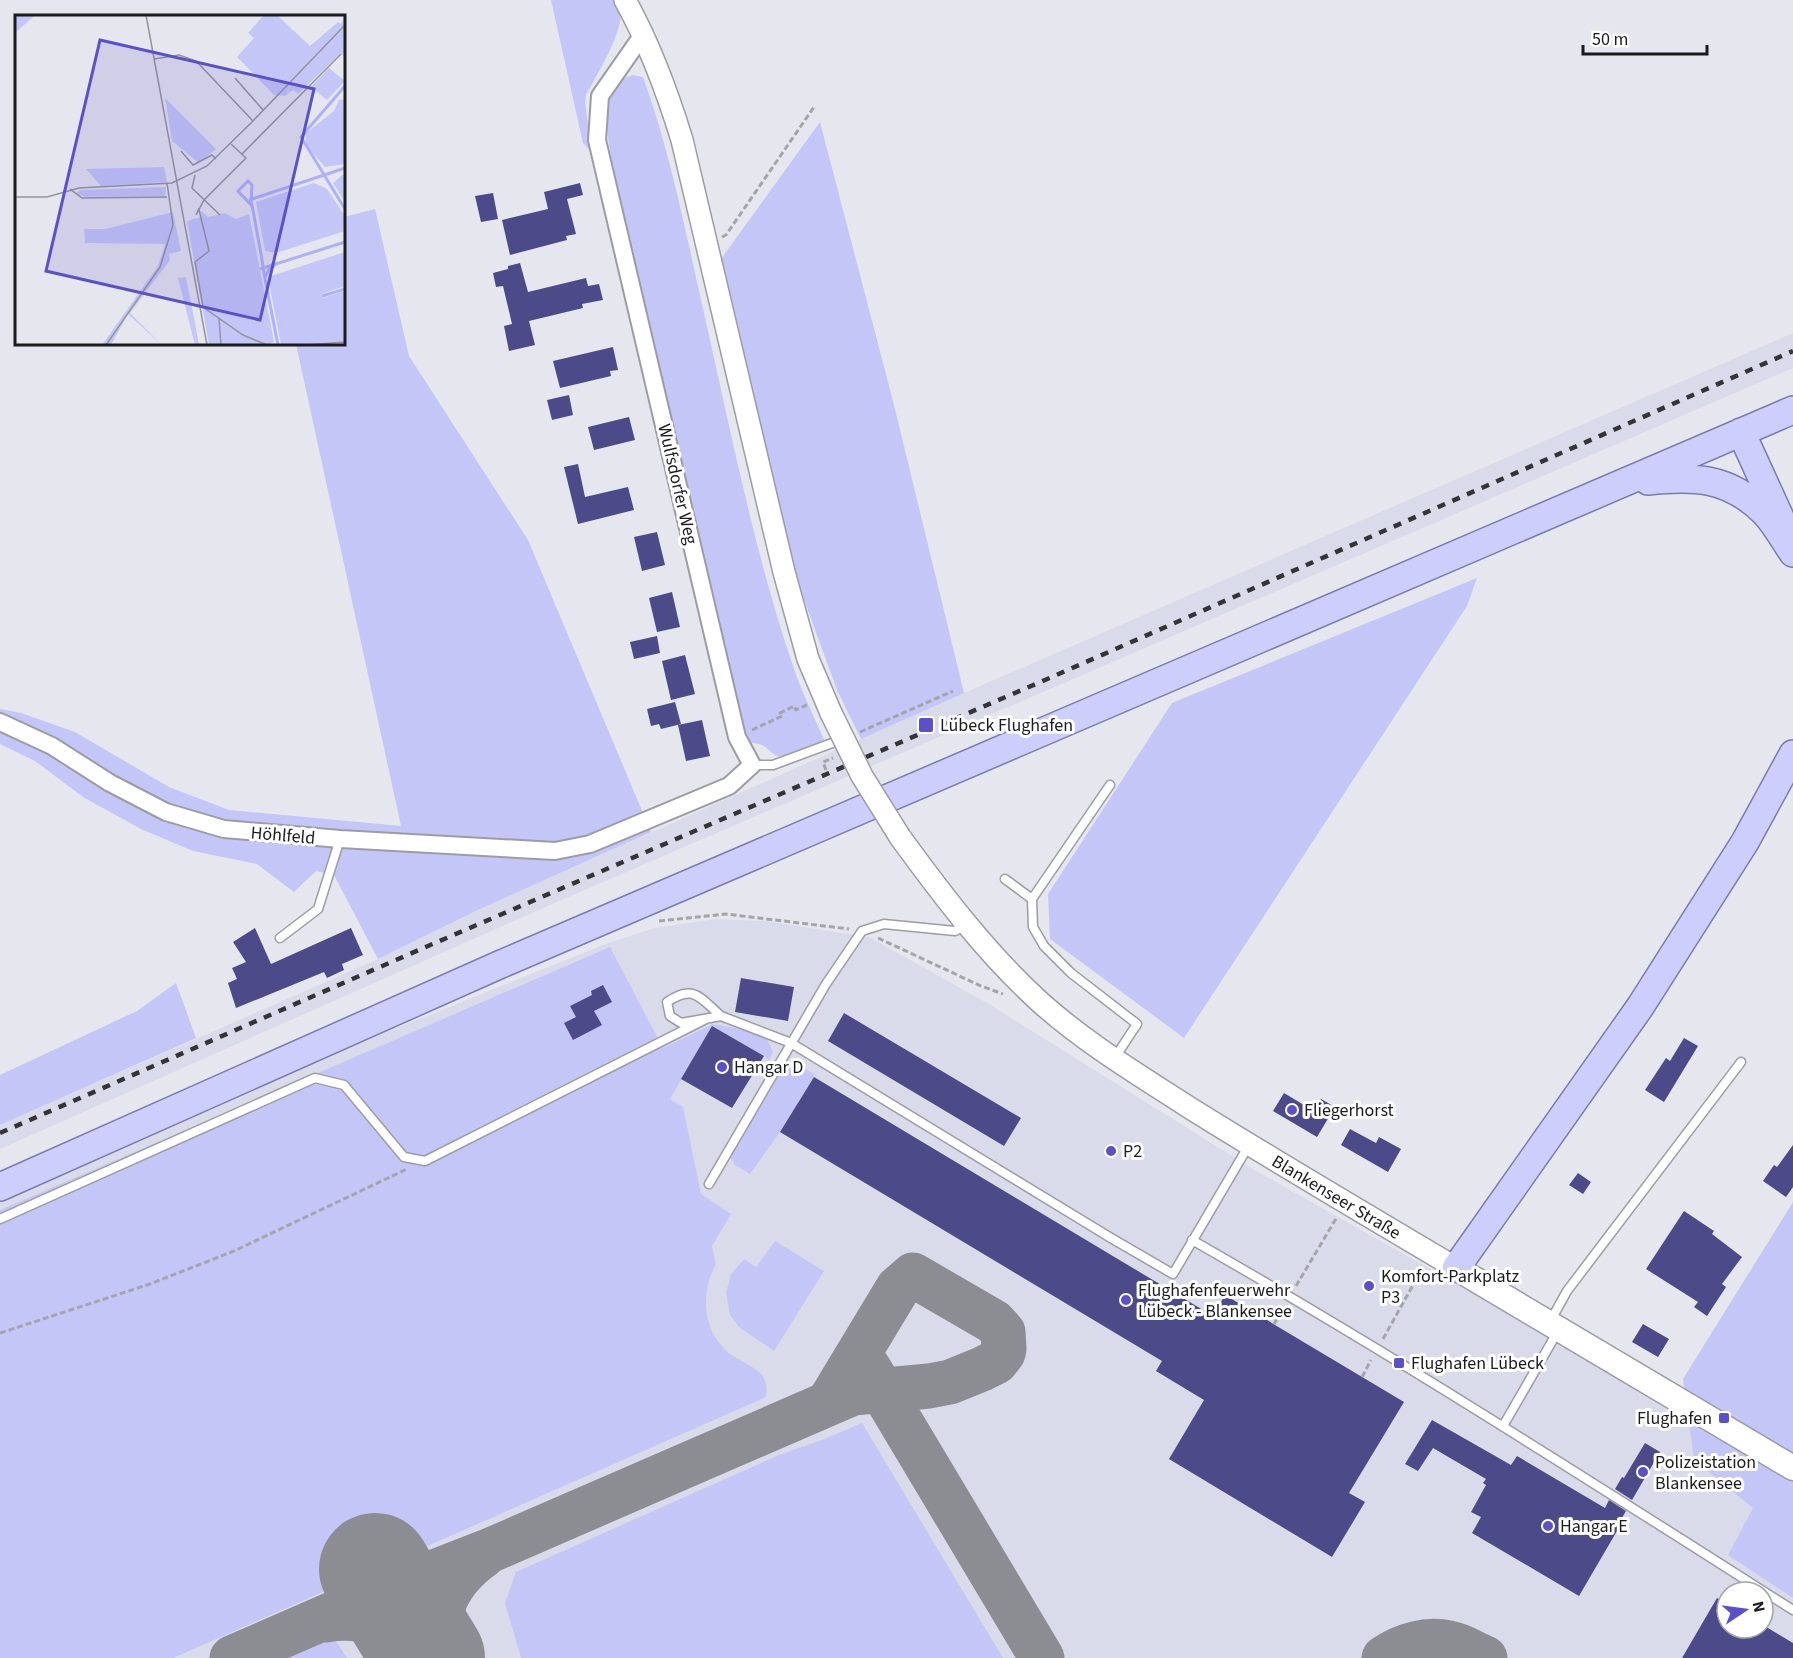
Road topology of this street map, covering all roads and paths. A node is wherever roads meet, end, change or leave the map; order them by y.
1 (625, 0) edge
2 (644, 33) junction
3 (814, 107) dead end
4 (708, 246) junction
5 (1793, 410) edge
6 (1742, 432) junction
7 (1623, 484) junction
8 (1793, 548) edge
9 (1793, 553) edge
10 (953, 692) dead end
11 (813, 702) dead end
12 (0, 722) edge
13 (770, 722) dead end
14 (850, 736) joint
15 (1793, 753) edge
16 (827, 761) dead end
17 (752, 765) junction
18 (826, 770) dead end
19 (1110, 785) dead end
20 (340, 839) junction
21 (1005, 879) dead end
22 (1032, 899) junction
23 (726, 914) dead end
24 (965, 925) junction
25 (862, 931) junction
26 (280, 938) dead end
27 (1012, 997) dead end
28 (721, 1016) junction
29 (706, 1019) junction
30 (791, 1043) junction
31 (1113, 1059) junction
32 (1741, 1062) dead end
33 (1249, 1145) junction
34 (425, 1161) junction
35 (709, 1184) dead end
36 (0, 1187) edge
37 (1346, 1202) junction
38 (0, 1219) edge
39 (1192, 1240) junction
40 (1456, 1268) junction
41 (1413, 1285) dead end
42 (1290, 1296) junction
43 (1274, 1324) dead end
44 (1555, 1325) junction
45 (0, 1333) edge
46 (1377, 1349) junction
47 (1362, 1377) dead end
48 (1503, 1426) junction
49 (1793, 1468) edge
50 (1793, 1610) edge

1 - 2 street
2 - 4 street
2 - 17 street, Wulfsdorfer Weg
3 - 4 path
4 - 24 street, Blankenseer Straße, bridge
5 - 6 main road
6 - 7 main road
6 - 8 main road
7 - 9 main road
7 - 36 main road
10 - 14 path
11 - 13 path
12 - 20 street, Höhlfeld
14 - 17 lane
15 - 40 main road
16 - 18 path
17 - 20 street, Höhlfeld
19 - 22 lane
20 - 26 lane
21 - 22 lane
22 - 31 lane
23 - 25 path
24 - 25 lane
24 - 31 street, Blankenseer Straße
25 - 27 path
25 - 30 lane
28 - 29 lane
28 - 29 lane
28 - 30 lane
29 - 34 lane
30 - 35 lane
30 - 39 lane
31 - 33 street, Blankenseer Straße
32 - 44 lane
33 - 37 street, Blankenseer Straße
33 - 39 lane
34 - 38 lane
34 - 45 path
37 - 40 street, Blankenseer Straße
37 - 42 path
39 - 42 lane
40 - 44 main road, Blankenseer Straße
41 - 46 path
42 - 43 path
42 - 46 lane
44 - 48 lane
44 - 49 main road, Blankenseer Straße
46 - 47 path
46 - 48 lane
48 - 50 lane

